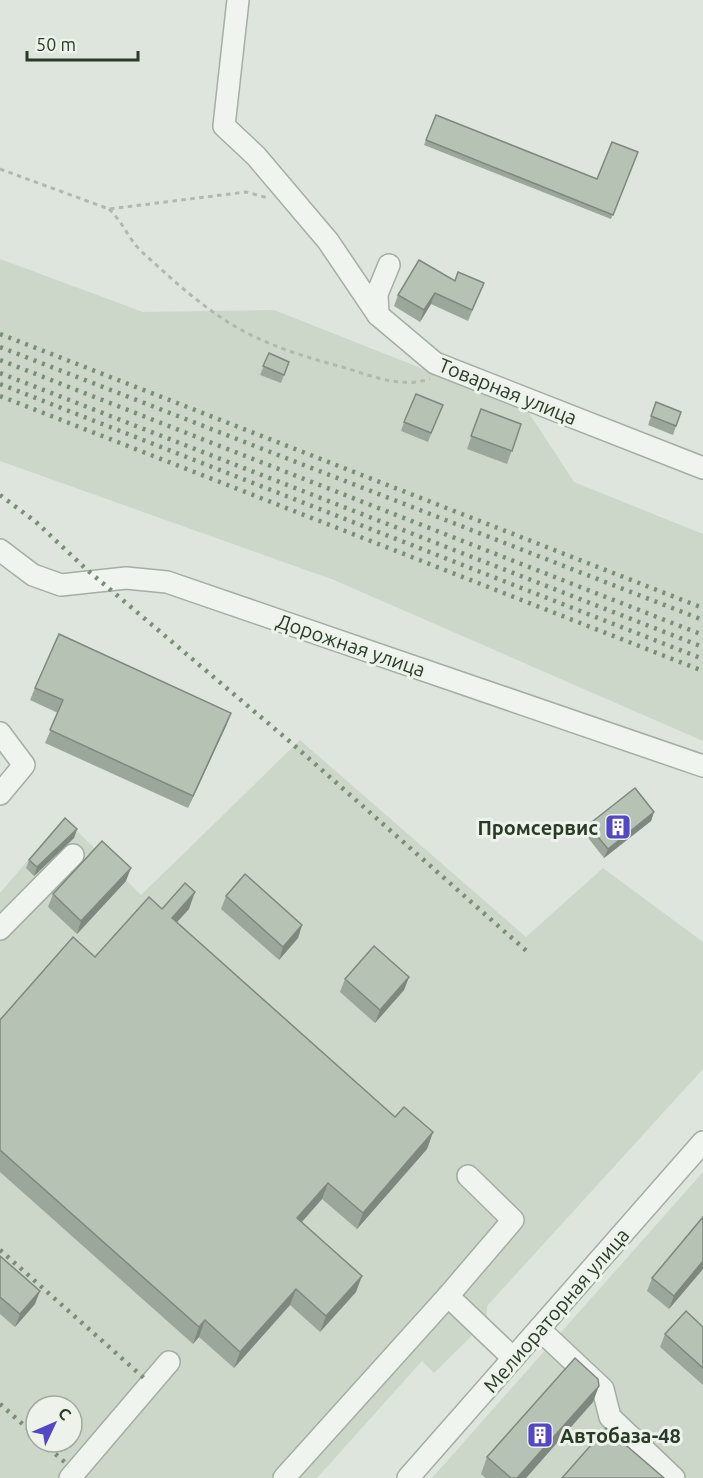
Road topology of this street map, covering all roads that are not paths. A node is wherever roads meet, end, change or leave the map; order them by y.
1 (238, 0) edge
2 (389, 265) dead end
3 (378, 315) junction
4 (703, 468) edge
5 (0, 550) edge
6 (0, 733) edge
7 (703, 766) edge
8 (0, 794) edge
9 (73, 855) dead end
10 (0, 929) edge
11 (703, 1142) edge
12 (468, 1176) dead end
13 (448, 1296) junction
14 (539, 1329) junction
15 (513, 1358) junction
16 (169, 1362) dead end
17 (70, 1478) edge
18 (284, 1478) edge
19 (408, 1478) edge
20 (674, 1478) edge

1 - 3 street, Товарная улица
2 - 3 street
3 - 4 street, Товарная улица
5 - 7 street, Дорожная улица
6 - 8 street
9 - 10 street
11 - 14 street, Мелиораторная улица
12 - 13 street
13 - 15 street
13 - 18 street
14 - 15 street, Мелиораторная улица
14 - 20 street
15 - 19 street, Мелиораторная улица
16 - 17 street

